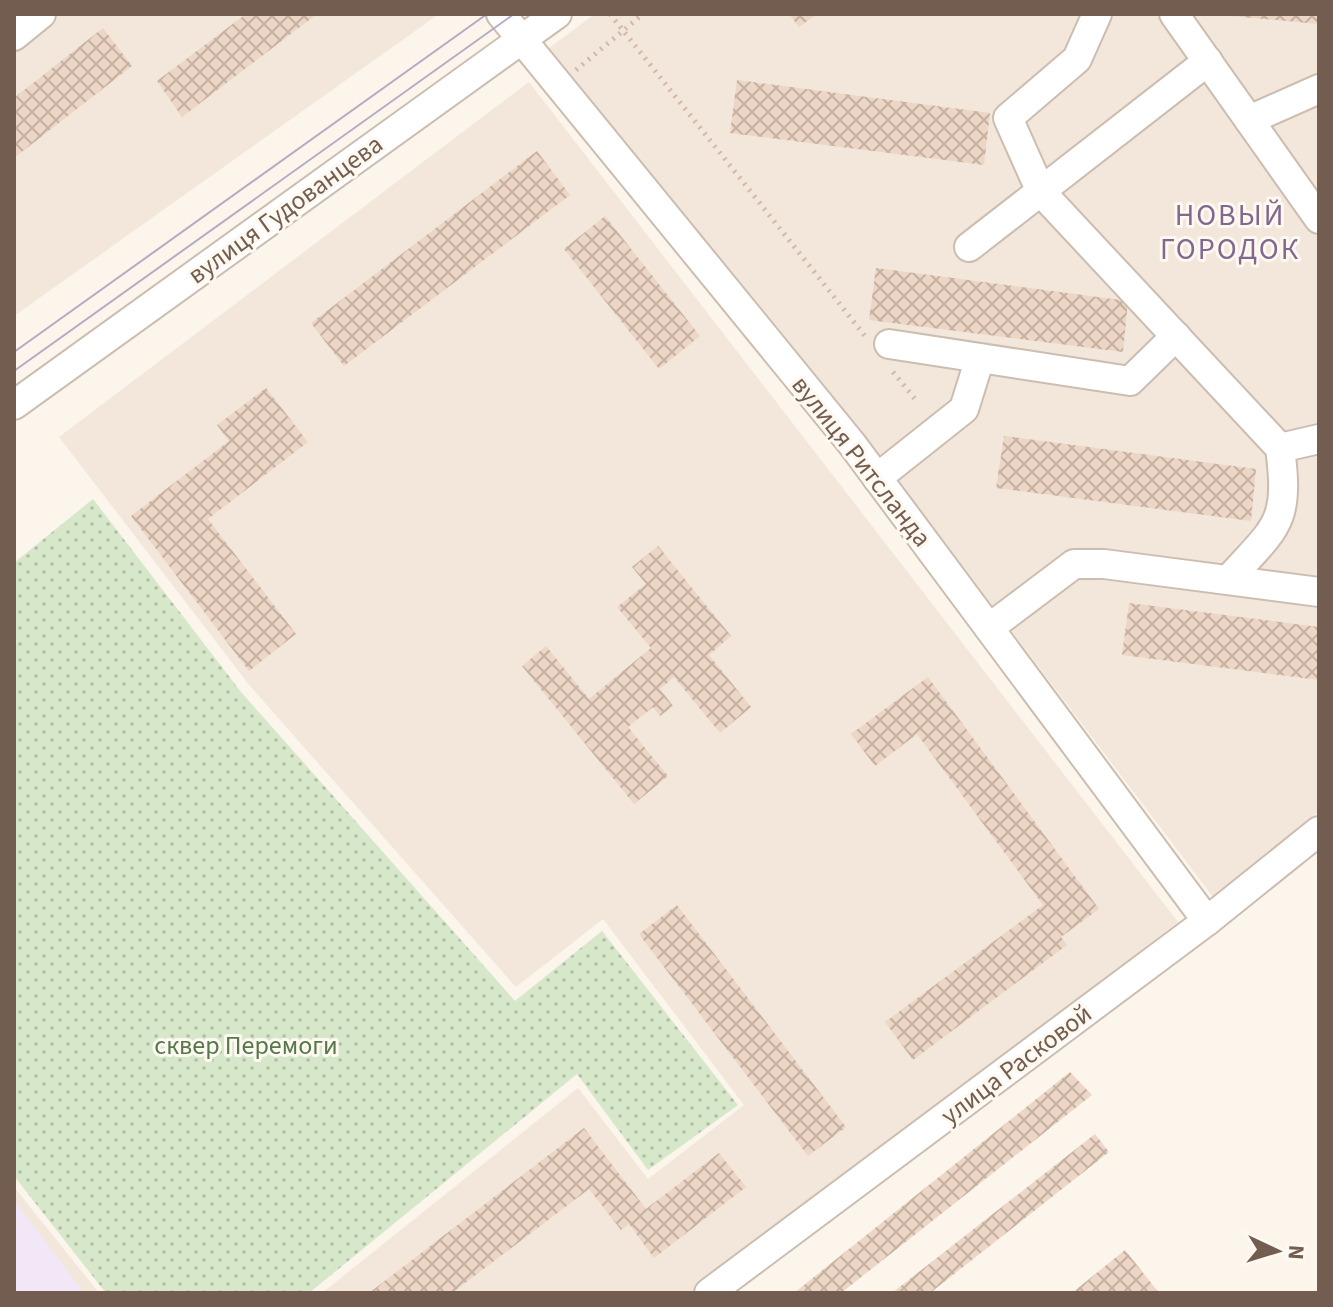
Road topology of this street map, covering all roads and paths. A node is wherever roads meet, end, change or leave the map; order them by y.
1 (41, 14) edge
2 (501, 14) edge
3 (557, 14) edge
4 (610, 14) edge
5 (643, 14) edge
6 (1097, 14) edge
7 (1174, 14) edge
8 (622, 31) junction
9 (14, 36) edge
10 (520, 40) junction
11 (1208, 61) junction
12 (561, 83) junction
13 (1319, 89) edge
14 (1249, 120) junction
15 (1041, 192) junction
16 (1319, 219) edge
17 (969, 247) dead end
18 (1176, 336) junction
19 (880, 348) junction
20 (980, 358) junction
21 (915, 399) dead end
22 (14, 405) edge
23 (1319, 439) edge
24 (1280, 448) junction
25 (877, 478) junction
26 (1229, 579) junction
27 (1319, 592) edge
28 (989, 628) junction
29 (1319, 831) edge
30 (1207, 921) junction
31 (709, 1293) edge

1 - 9 street
2 - 10 street, вулиця Ритсланда
3 - 10 street, вулиця Гудованцева
4 - 8 path
5 - 8 path
6 - 15 street
7 - 11 street
8 - 12 path
8 - 19 path
10 - 12 street, вулиця Ритсланда
10 - 22 street, вулиця Гудованцева
11 - 14 street
11 - 15 street
12 - 25 street, вулиця Ритсланда
13 - 14 street
14 - 16 street
15 - 17 street
15 - 18 street
18 - 20 street
18 - 24 street
19 - 20 street
19 - 21 path
20 - 25 street
23 - 24 street
24 - 26 street
25 - 28 street, вулиця Ритсланда
26 - 27 street
26 - 28 street
28 - 30 street, вулиця Ритсланда
29 - 30 street, улица Расковой
30 - 31 street, улица Расковой

